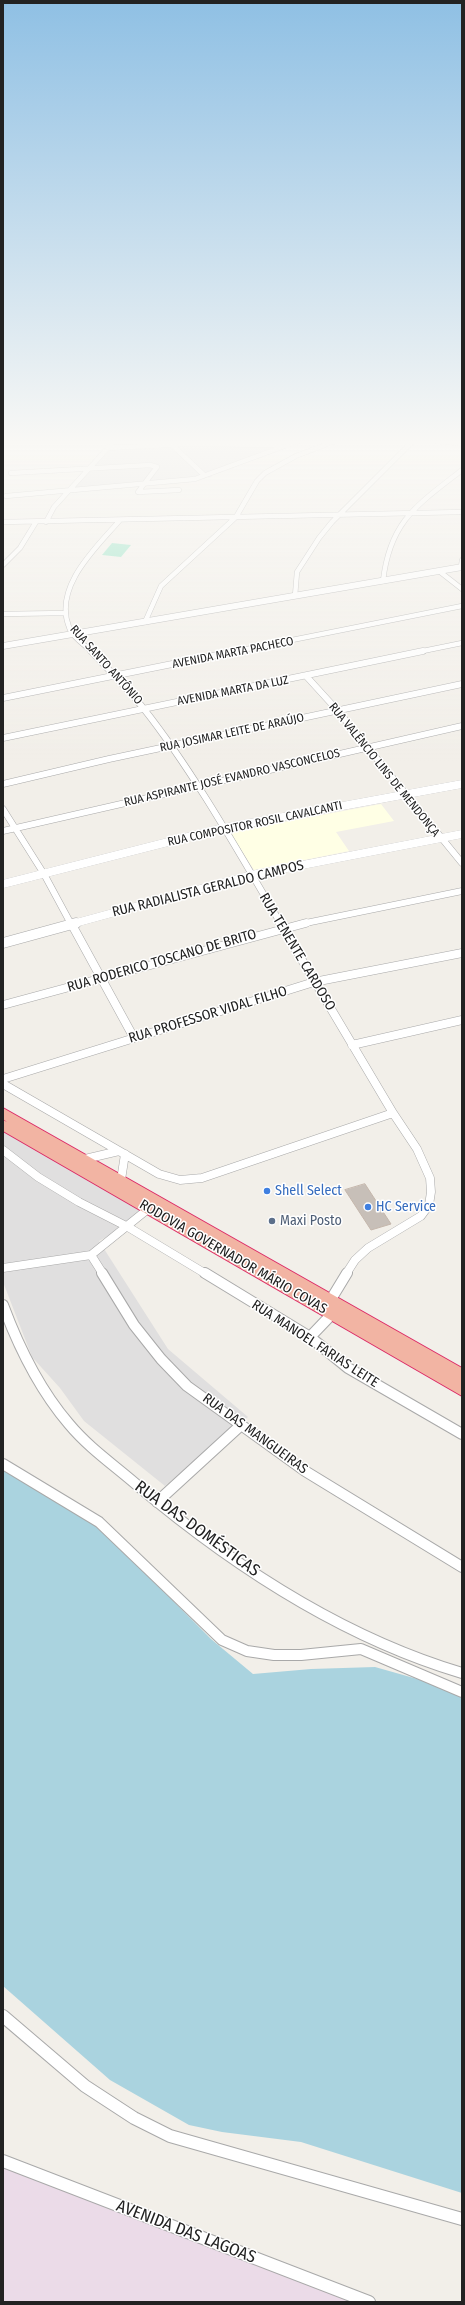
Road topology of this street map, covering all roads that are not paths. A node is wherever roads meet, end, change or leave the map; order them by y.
1 (20, 548) edge
2 (98, 548) edge
3 (206, 548) edge
4 (313, 548) edge
5 (388, 548) edge
6 (462, 564) edge
7 (3, 565) edge
8 (439, 571) junction
9 (383, 581) junction
10 (462, 589) edge
11 (295, 596) junction
12 (462, 606) edge
13 (66, 613) junction
14 (3, 614) edge
15 (145, 622) junction
16 (75, 634) junction
17 (462, 643) edge
18 (3, 646) edge
19 (116, 675) junction
20 (307, 677) junction
21 (461, 684) edge
22 (3, 698) edge
23 (144, 708) junction
24 (338, 711) junction
25 (462, 726) edge
26 (3, 738) edge
27 (171, 746) junction
28 (367, 748) junction
29 (3, 784) edge
30 (462, 784) edge
31 (196, 786) junction
32 (404, 794) junction
33 (3, 809) edge
34 (14, 828) junction
35 (223, 828) junction
36 (3, 830) edge
37 (462, 834) edge
38 (440, 838) junction
39 (462, 863) edge
40 (44, 874) junction
41 (251, 875) junction
42 (3, 884) edge
43 (462, 891) edge
44 (70, 924) junction
45 (282, 928) junction
46 (3, 943) edge
47 (462, 953) edge
48 (102, 979) junction
49 (314, 982) junction
50 (3, 1005) edge
51 (462, 1020) edge
52 (134, 1038) junction
53 (352, 1045) junction
54 (3, 1079) edge
55 (3, 1084) edge
56 (3, 1113) edge
57 (394, 1113) junction
58 (3, 1125) edge
59 (3, 1150) edge
60 (122, 1152) junction
61 (84, 1159) junction
62 (121, 1180) junction
63 (148, 1209) junction
64 (128, 1227) junction
65 (91, 1255) junction
66 (3, 1268) edge
67 (3, 1305) edge
68 (331, 1308) junction
69 (310, 1337) junction
70 (462, 1376) edge
71 (462, 1389) edge
72 (240, 1426) junction
73 (462, 1434) edge
74 (3, 1464) edge
75 (157, 1502) junction
76 (462, 1567) edge
77 (462, 1673) edge
78 (462, 1692) edge
79 (3, 2016) edge
80 (3, 2161) edge
81 (462, 2219) edge
82 (368, 2302) edge

1 - 7 street
2 - 13 street, RUA SANTO ANTÔNIO
3 - 15 street
4 - 11 street
5 - 9 street
6 - 8 street
8 - 9 street
8 - 10 street
9 - 11 street
11 - 15 street
12 - 19 street, AVENIDA MARTA PACHECO
13 - 14 street
13 - 16 street, RUA SANTO ANTÔNIO
15 - 16 street
16 - 18 street
16 - 19 street, RUA SANTO ANTÔNIO
17 - 20 street, AVENIDA MARTA DA LUZ
19 - 22 street, AVENIDA MARTA PACHECO
19 - 23 street, RUA SANTO ANTÔNIO
20 - 23 street, AVENIDA MARTA DA LUZ
20 - 24 street, RUA VALÊNCIO LINS DE MENDONÇA
21 - 24 street, RUA JOSIMAR LEITE DE ARAÚJO
23 - 26 street, AVENIDA MARTA DA LUZ
23 - 27 street, RUA TENENTE CARDOSO
24 - 27 street, RUA JOSIMAR LEITE DE ARAÚJO
24 - 28 street, RUA VALÊNCIO LINS DE MENDONÇA
25 - 28 street, RUA ASPIRANTE JOSÉ EVANDRO VASCONCELOS
27 - 29 street, RUA JOSIMAR LEITE DE ARAÚJO
27 - 31 street, RUA TENENTE CARDOSO
28 - 31 street, RUA ASPIRANTE JOSÉ EVANDRO VASCONCELOS
28 - 32 street, RUA VALÊNCIO LINS DE MENDONÇA
30 - 32 street, RUA COMPOSITOR ROSIL CAVALCANTI
31 - 34 street, RUA ASPIRANTE JOSÉ EVANDRO VASCONCELOS
31 - 35 street, RUA TENENTE CARDOSO
32 - 35 street, RUA COMPOSITOR ROSIL CAVALCANTI
32 - 38 street, RUA VALÊNCIO LINS DE MENDONÇA
33 - 34 street
34 - 36 street, RUA ASPIRANTE JOSÉ EVANDRO VASCONCELOS
34 - 40 street
35 - 40 street, RUA COMPOSITOR ROSIL CAVALCANTI
35 - 41 street, RUA TENENTE CARDOSO
37 - 38 street, RUA RADIALISTA GERALDO CAMPOS
38 - 39 street, RUA VALÊNCIO LINS DE MENDONÇA
38 - 41 street, RUA RADIALISTA GERALDO CAMPOS
40 - 42 street, RUA COMPOSITOR ROSIL CAVALCANTI
40 - 44 street
41 - 44 street, RUA RADIALISTA GERALDO CAMPOS
41 - 45 street, RUA TENENTE CARDOSO
43 - 45 street, RUA RODERICO TOSCANO DE BRITO
44 - 46 street, RUA RADIALISTA GERALDO CAMPOS
44 - 48 street
45 - 48 street, RUA RODERICO TOSCANO DE BRITO
45 - 49 street, RUA TENENTE CARDOSO
47 - 49 street, RUA PROFESSOR VIDAL FILHO
48 - 50 street, RUA RODERICO TOSCANO DE BRITO
48 - 52 street
49 - 52 street, RUA PROFESSOR VIDAL FILHO
49 - 53 street, RUA TENENTE CARDOSO
51 - 53 street
52 - 54 street, RUA PROFESSOR VIDAL FILHO
53 - 57 street, RUA TENENTE CARDOSO
55 - 60 street
56 - 61 highway, RODOVIA GOVERNADOR MÁRIO COVAS
57 - 60 street
57 - 68 street, RUA TENENTE CARDOSO
58 - 63 highway, RODOVIA GOVERNADOR MÁRIO COVAS
59 - 64 street, RUA MANOEL FARIAS LEITE
60 - 61 street
60 - 62 street
61 - 62 highway, RODOVIA GOVERNADOR MÁRIO COVAS
62 - 68 highway, RODOVIA GOVERNADOR MÁRIO COVAS
63 - 64 street
63 - 68 highway, RODOVIA GOVERNADOR MÁRIO COVAS
64 - 65 street
64 - 69 street, RUA MANOEL FARIAS LEITE
65 - 66 street
65 - 72 street, RUA DAS MANGUEIRAS
67 - 75 street, RUA DAS DOMÉSTICAS
68 - 69 street
68 - 70 highway, RODOVIA GOVERNADOR MÁRIO COVAS
68 - 71 highway, RODOVIA GOVERNADOR MÁRIO COVAS
69 - 73 street, RUA MANOEL FARIAS LEITE
72 - 75 street
72 - 76 street, RUA DAS MANGUEIRAS
74 - 78 street
75 - 77 street, RUA DAS DOMÉSTICAS
79 - 81 street
80 - 82 street, AVENIDA DAS LAGOAS

